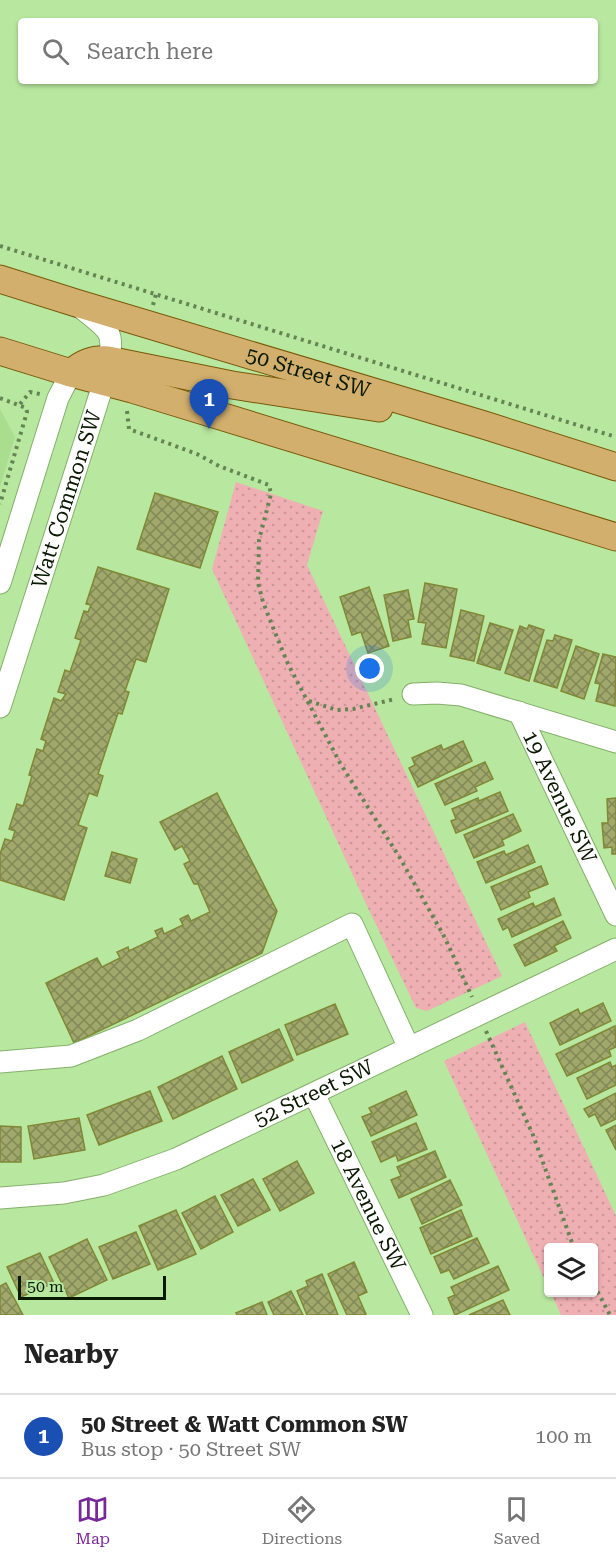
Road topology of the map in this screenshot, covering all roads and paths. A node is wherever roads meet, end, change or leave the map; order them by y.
1 (0, 246) edge
2 (0, 279) edge
3 (76, 303) junction
4 (0, 351) edge
5 (106, 371) junction
6 (71, 373) junction
7 (30, 392) dead end
8 (0, 398) edge
9 (20, 404) junction
10 (126, 413) dead end
11 (484, 425) junction
12 (616, 437) edge
13 (616, 467) edge
14 (0, 504) edge
15 (616, 537) edge
16 (0, 583) edge
17 (413, 694) joint
18 (309, 701) junction
19 (0, 707) edge
20 (519, 712) junction
21 (616, 742) edge
22 (616, 915) edge
23 (616, 949) edge
24 (473, 999) dead end
25 (486, 1030) dead end
26 (409, 1048) junction
27 (0, 1062) edge
28 (314, 1094) junction
29 (0, 1198) edge
30 (572, 1243) edge
31 (598, 1292) edge
32 (422, 1315) edge
33 (610, 1315) edge

1 - 12 path
2 - 3 main road, 50 Street SW
3 - 5 street, Watt Common SW
3 - 11 main road, 50 Street SW
4 - 6 main road
5 - 6 main road
5 - 11 main road
5 - 15 main road
5 - 19 street, Watt Common SW
6 - 16 street, Watt Common SW
7 - 9 path
8 - 9 path
9 - 14 path
10 - 18 path
11 - 13 main road, 50 Street SW
17 - 18 path
17 - 20 street
18 - 24 path
20 - 21 street
20 - 22 street, 19 Avenue SW
23 - 26 street, 52 Street SW
25 - 30 path
26 - 27 street
26 - 28 street, 52 Street SW
28 - 29 street, 52 Street SW
28 - 32 street, 18 Avenue SW
31 - 33 path

